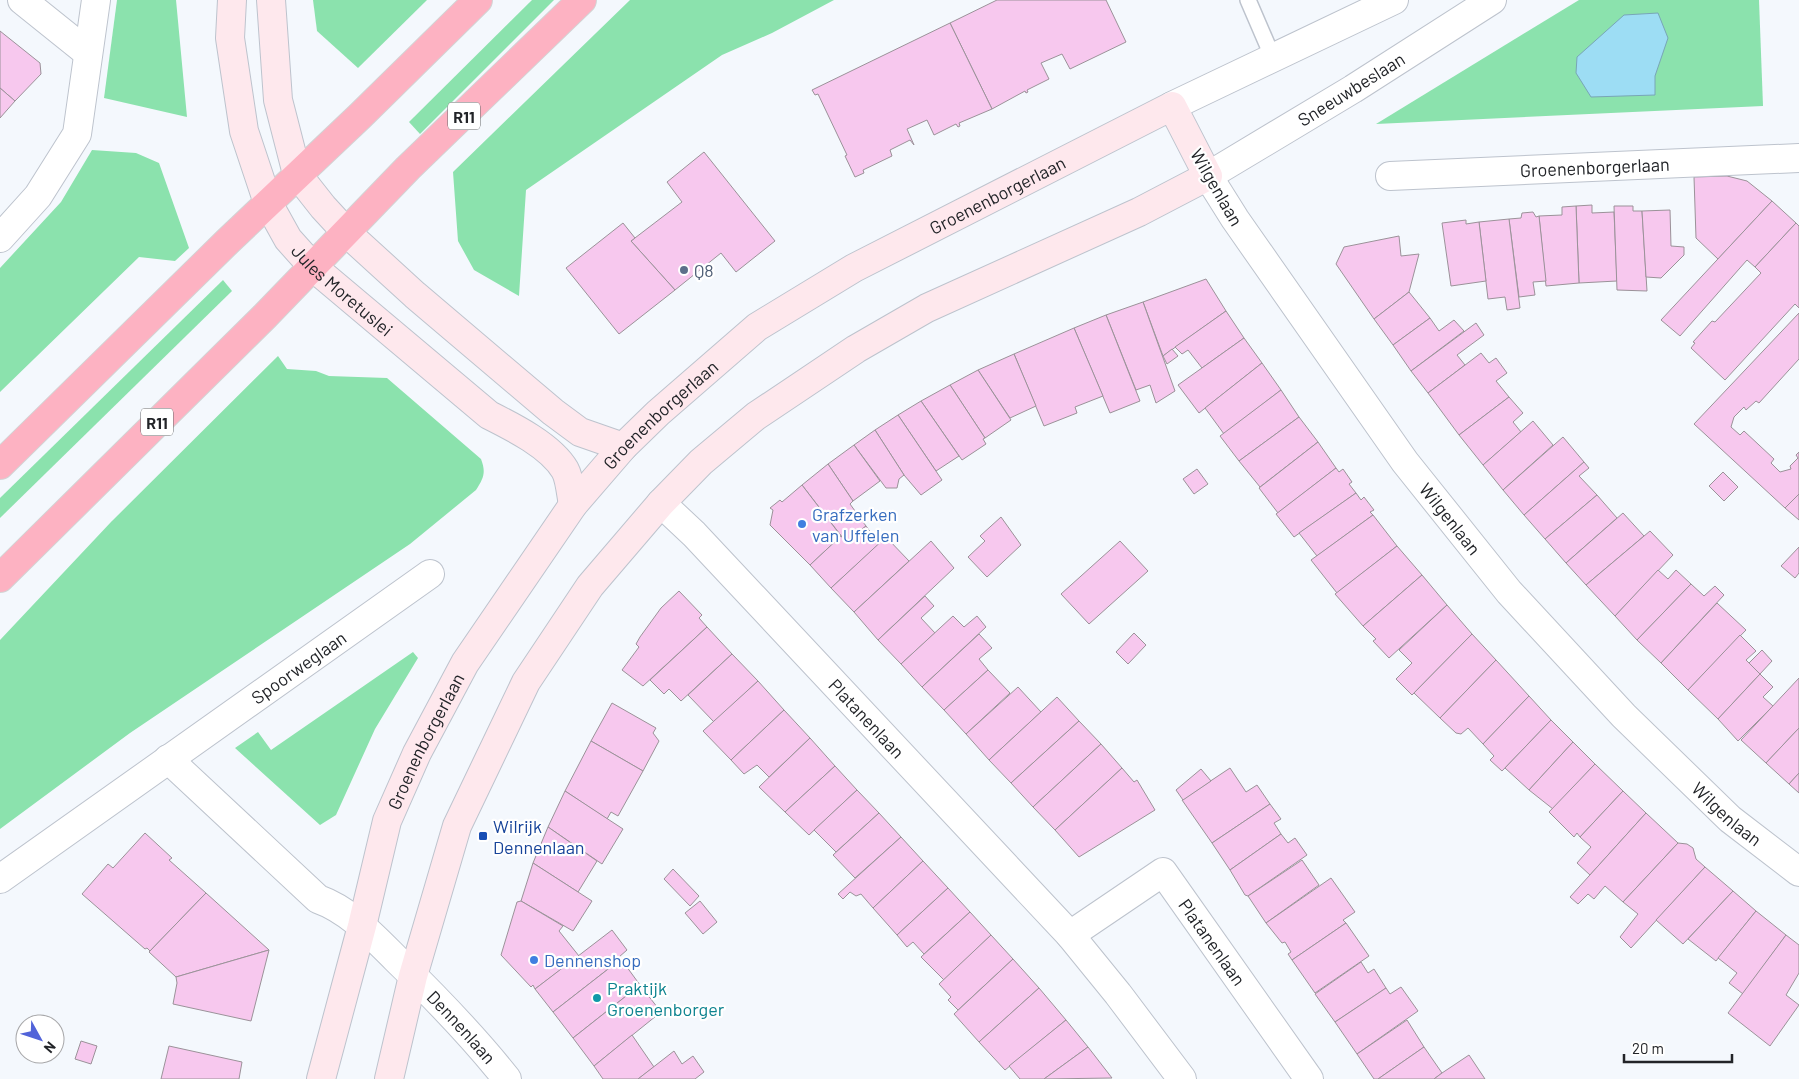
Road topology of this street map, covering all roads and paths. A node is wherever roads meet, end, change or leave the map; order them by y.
1 (22, 0) edge
2 (96, 0) edge
3 (232, 0) edge
4 (271, 0) edge
5 (478, 0) edge
6 (582, 0) edge
7 (1248, 0) edge
8 (1394, 0) edge
9 (1492, 0) edge
10 (88, 53) junction
11 (1273, 58) junction
12 (1172, 106) junction
13 (1799, 158) edge
14 (297, 174) junction
15 (1208, 176) junction
16 (1390, 176) dead end
17 (268, 203) junction
18 (346, 232) junction
19 (0, 238) edge
20 (313, 267) junction
21 (623, 447) junction
22 (0, 465) edge
23 (661, 503) junction
24 (573, 505) junction
25 (430, 574) dead end
26 (0, 578) edge
27 (168, 759) junction
28 (1799, 872) edge
29 (0, 879) edge
30 (362, 926) junction
31 (1070, 936) junction
32 (413, 976) junction
33 (321, 1079) edge
34 (389, 1079) edge
35 (507, 1079) edge
36 (1182, 1079) edge
37 (1309, 1079) edge

1 - 10 street
2 - 10 street
3 - 17 street, Jules Moretuslei
4 - 14 street
5 - 14 highway
6 - 18 highway, R11
7 - 11 lane
8 - 11 street
9 - 15 street, Sneeuwbeslaan
10 - 19 street
11 - 12 street
12 - 15 street, Wilgenlaan
12 - 21 street, Groenenborgerlaan
13 - 16 street, Groenenborgerlaan
14 - 17 highway
14 - 18 street
15 - 23 street
15 - 28 street, Wilgenlaan
17 - 20 street, Jules Moretuslei
17 - 22 highway
18 - 20 highway, R11
18 - 21 street
20 - 24 street, Jules Moretuslei
20 - 26 highway, R11
21 - 24 street, Groenenborgerlaan
23 - 31 street, Platanenlaan
23 - 32 street
24 - 30 street, Groenenborgerlaan
25 - 27 street, Spoorweglaan
27 - 29 street, Spoorweglaan
27 - 30 street
30 - 32 street
30 - 33 street, Groenenborgerlaan
31 - 36 street, Platanenlaan
31 - 37 street, Platanenlaan
32 - 34 street
32 - 35 street, Dennenlaan

